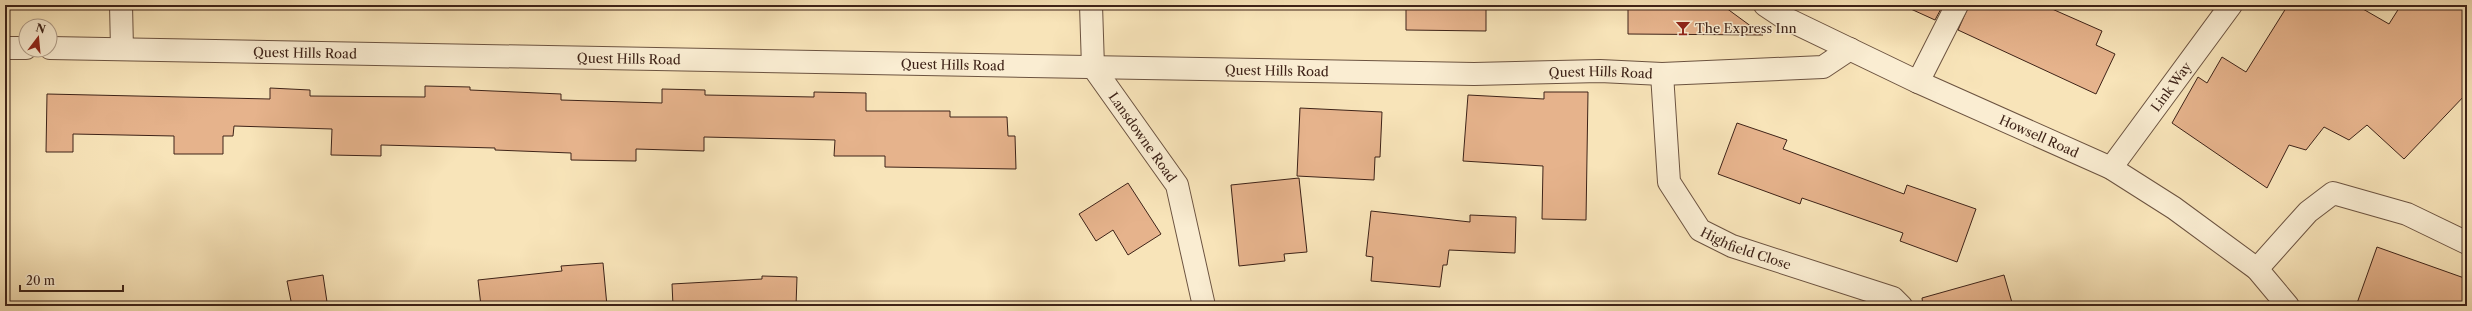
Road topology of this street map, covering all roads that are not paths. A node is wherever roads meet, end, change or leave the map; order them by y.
1 (121, 5) edge
2 (1091, 5) edge
3 (1765, 5) edge
4 (1957, 5) edge
5 (2231, 5) edge
6 (5, 48) edge
7 (18, 48) edge
8 (58, 48) edge
9 (122, 49) junction
10 (1850, 49) junction
11 (1093, 67) junction
12 (1662, 74) junction
13 (1918, 82) junction
14 (2111, 168) junction
15 (2467, 243) edge
16 (2257, 269) junction
17 (1204, 306) edge
18 (1901, 306) edge
19 (2288, 306) edge

1 - 9 street
2 - 11 street
3 - 10 street, Howsell Road
4 - 13 street
5 - 14 street, Link Way
6 - 7 street
8 - 9 street, Quest Hills Road
9 - 11 street, Quest Hills Road
10 - 12 street, Quest Hills Road
10 - 13 street, Howsell Road
11 - 12 street, Quest Hills Road
11 - 17 street, Lansdowne Road
12 - 18 street, Highfield Close
13 - 14 street, Howsell Road
14 - 16 street, Howsell Road
15 - 16 street
16 - 19 street, Howsell Road

